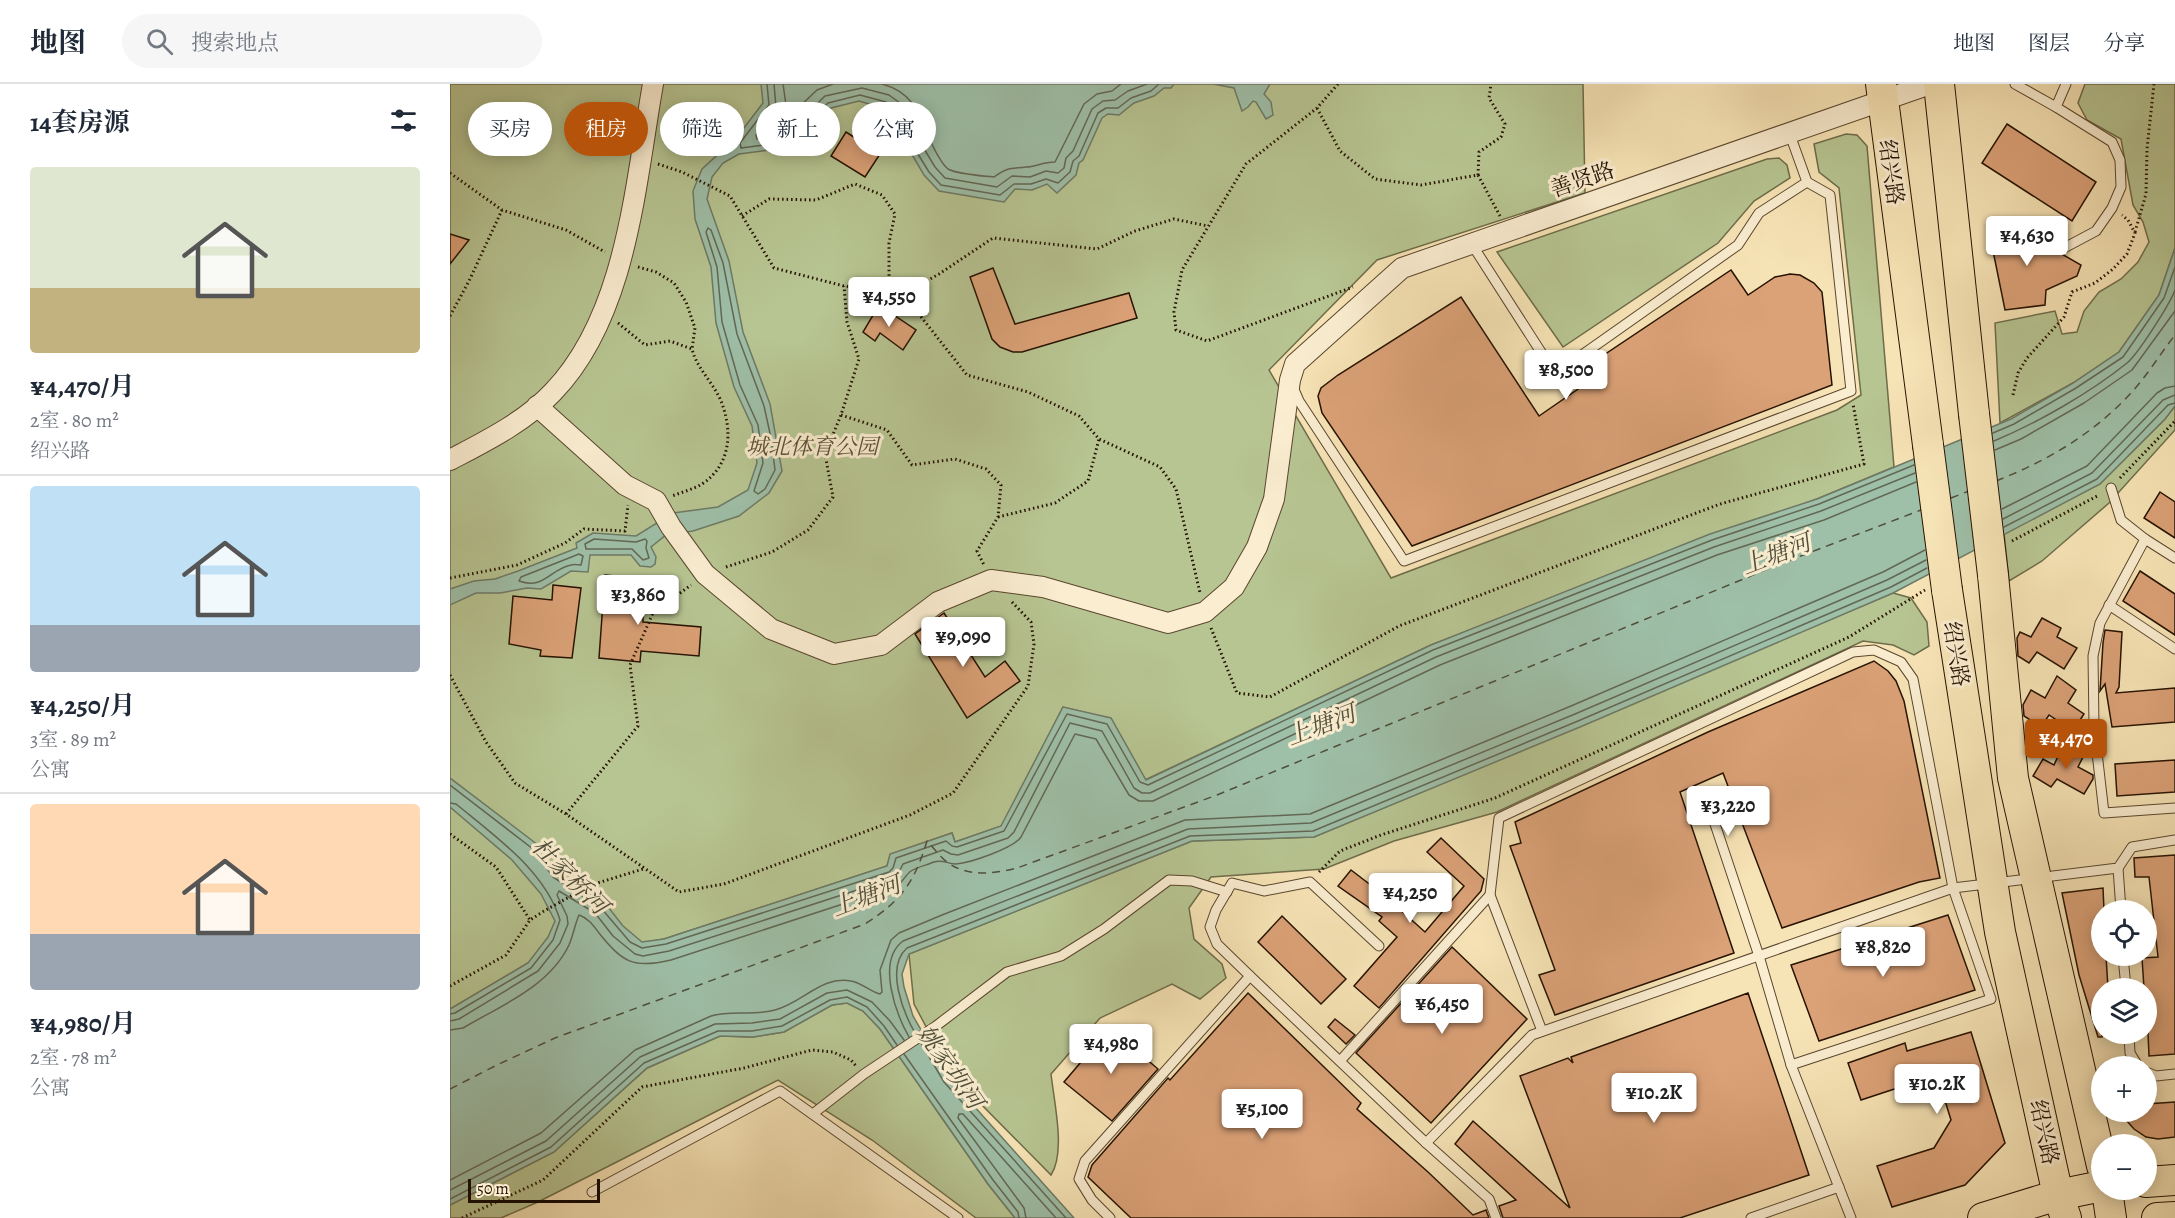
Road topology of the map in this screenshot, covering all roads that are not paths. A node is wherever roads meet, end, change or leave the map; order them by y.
1 (653, 84) edge
2 (1930, 84) edge
3 (1939, 84) edge
4 (2015, 84) edge
5 (2066, 84) edge
6 (1882, 92) edge
7 (2055, 107) junction
8 (1789, 132) junction
9 (1807, 182) junction
10 (1471, 243) junction
11 (2064, 248) dead end
12 (1290, 380) junction
13 (537, 406) junction
14 (450, 460) edge
15 (2111, 488) road end
16 (2145, 539) junction
17 (2175, 558) edge
18 (2109, 605) junction
19 (2175, 649) edge
20 (1706, 797) dead end
21 (2175, 808) edge
22 (2175, 840) edge
23 (2118, 868) junction
24 (2036, 876) junction
25 (1993, 882) junction
26 (1953, 888) junction
27 (1227, 892) junction
28 (1490, 895) junction
29 (2120, 900) edge
30 (1378, 946) dead end
31 (1759, 956) junction
32 (1250, 976) junction
33 (1542, 1031) junction
34 (1340, 1061) junction
35 (1791, 1065) junction
36 (2175, 1074) edge
37 (2157, 1076) edge
38 (814, 1113) junction
39 (2095, 1134) edge
40 (1426, 1143) junction
41 (2175, 1180) edge
42 (2157, 1181) edge
43 (1839, 1187) junction
44 (592, 1192) dead end
45 (2091, 1192) edge
46 (2108, 1200) edge
47 (2062, 1206) edge
48 (2175, 1217) edge
49 (958, 1218) edge
50 (1110, 1218) edge
51 (1496, 1218) edge
52 (1751, 1218) edge
53 (1851, 1218) edge
54 (1983, 1218) edge
55 (2111, 1218) edge
56 (2157, 1218) edge

1 - 13 street
2 - 6 street, 善贤路
3 - 24 main road, 绍兴路, bridge
4 - 7 lane
5 - 7 lane
6 - 8 street, 善贤路
6 - 25 main road, 绍兴路, bridge
7 - 11 lane
8 - 9 lane
8 - 10 street, 善贤路
9 - 10 lane
9 - 12 lane
10 - 12 street, 善贤路
12 - 13 street
13 - 14 street
15 - 16 lane
16 - 17 lane
16 - 18 lane
18 - 19 lane
18 - 21 lane
20 - 31 lane
22 - 23 lane
23 - 24 lane
23 - 29 lane
24 - 25 lane
24 - 39 main road, 绍兴路
25 - 26 lane
25 - 47 main road, 绍兴路
26 - 28 lane
26 - 31 lane
26 - 35 lane
27 - 30 lane
27 - 32 lane
27 - 38 lane
28 - 33 lane
28 - 34 lane
31 - 33 lane
31 - 35 lane
32 - 34 lane
32 - 50 lane
33 - 40 lane
34 - 40 lane
35 - 43 lane
36 - 37 lane
38 - 44 lane
38 - 49 lane
40 - 51 lane
41 - 42 main road
43 - 52 lane
43 - 53 lane
45 - 47 main road
46 - 55 main road
47 - 54 main road
48 - 56 main road

